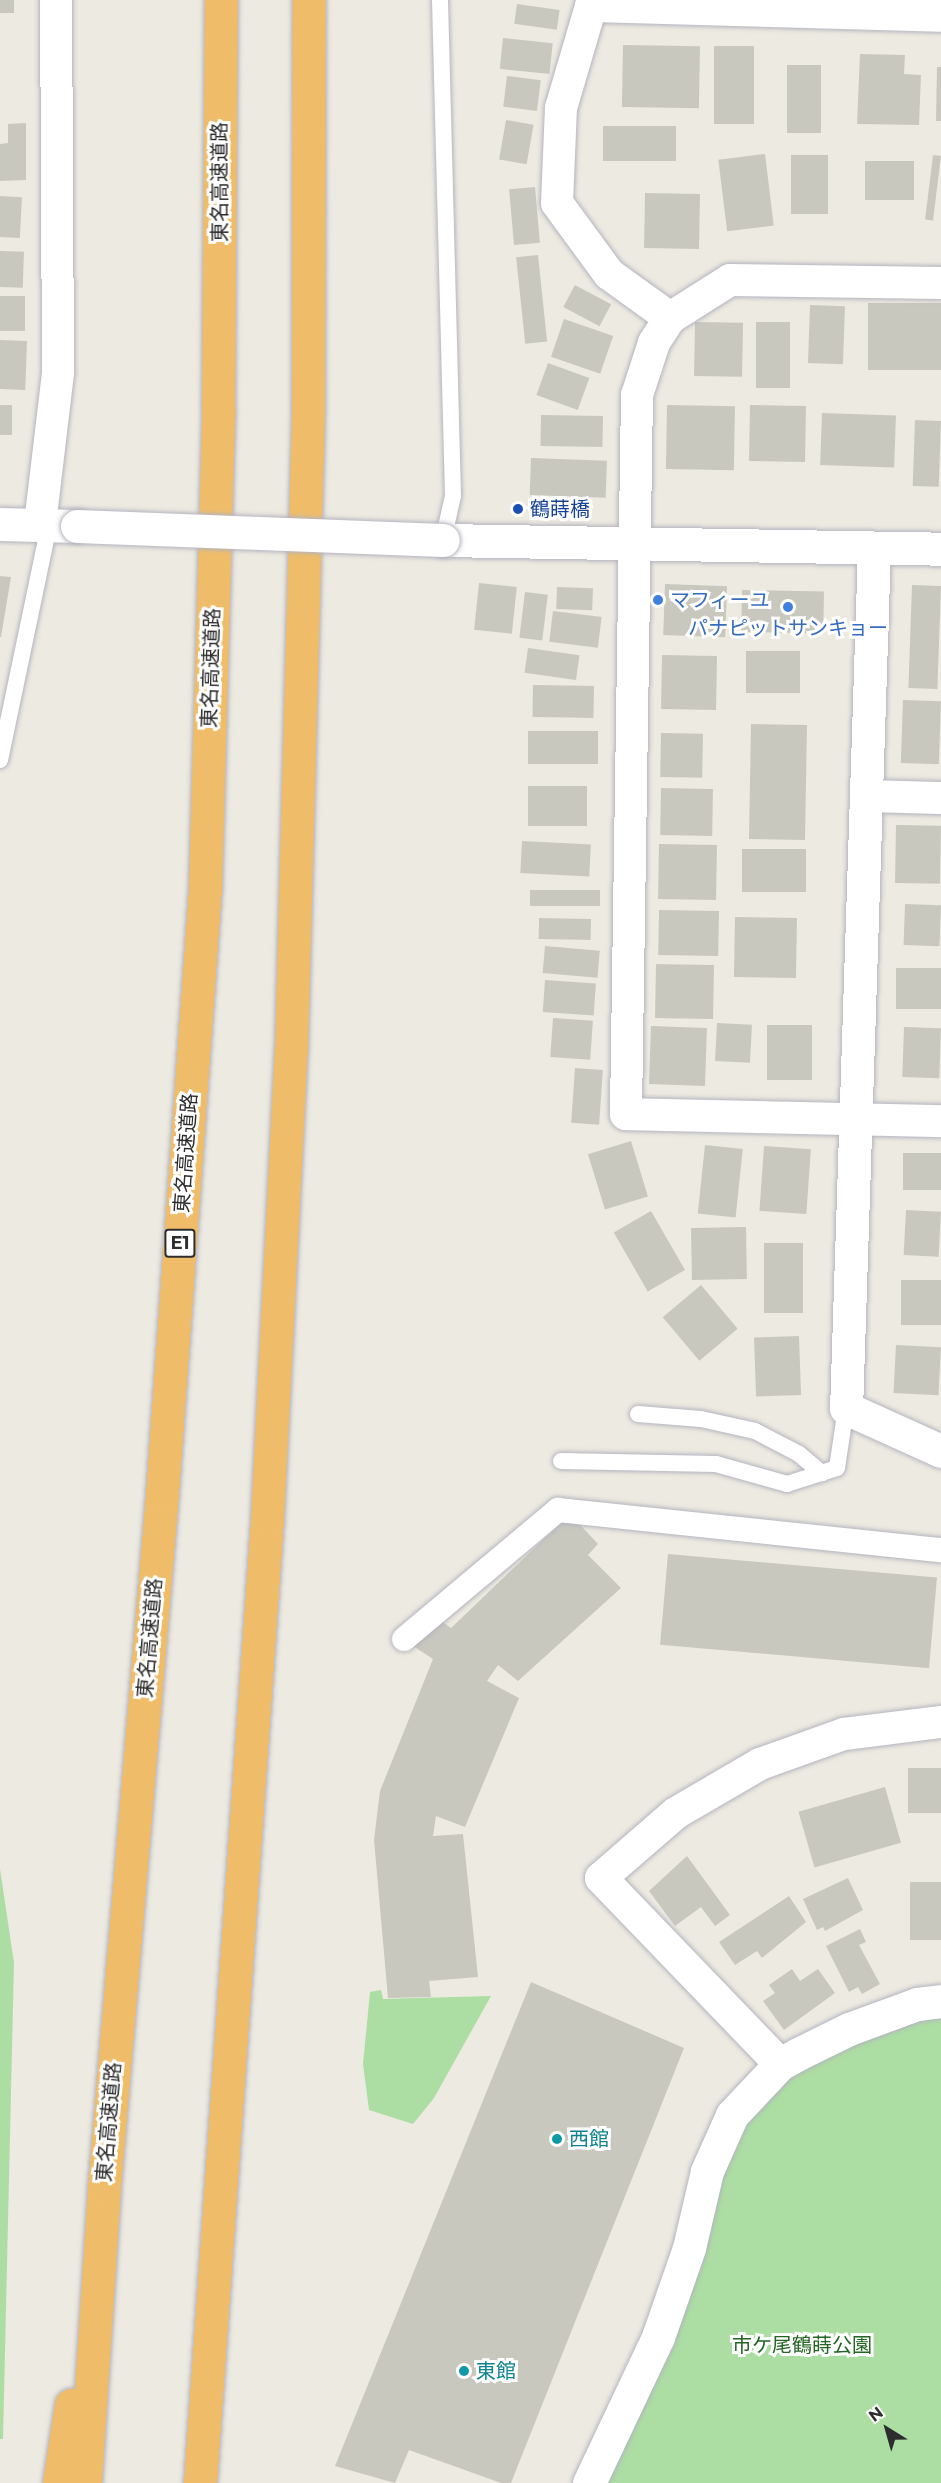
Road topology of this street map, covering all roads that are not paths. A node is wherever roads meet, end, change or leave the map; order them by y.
1 (56, 0) edge
2 (221, 0) edge
3 (309, 0) edge
4 (440, 0) edge
5 (591, 3) edge
6 (941, 16) edge
7 (941, 283) edge
8 (670, 318) junction
9 (0, 524) edge
10 (55, 525) junction
11 (442, 540) junction
12 (633, 544) junction
13 (874, 548) junction
14 (941, 549) edge
15 (0, 760) edge
16 (866, 796) junction
17 (941, 798) edge
18 (856, 1119) junction
19 (941, 1121) edge
20 (846, 1408) junction
21 (639, 1414) dead end
22 (941, 1451) edge
23 (561, 1461) dead end
24 (822, 1473) junction
25 (941, 1550) edge
26 (404, 1639) dead end
27 (941, 1722) edge
28 (941, 2001) edge
29 (780, 2064) junction
30 (104, 2188) junction
31 (59, 2483) edge
32 (85, 2483) edge
33 (200, 2483) edge
34 (589, 2483) edge

1 - 10 street
2 - 30 highway, 東名高速道路 / E1
3 - 33 highway
4 - 11 lane
5 - 6 street
5 - 8 street
7 - 8 street
8 - 12 street
9 - 10 street
10 - 11 street, bridge
10 - 15 lane
11 - 12 street
12 - 13 street
12 - 18 street
13 - 14 street
13 - 16 street
16 - 17 street
16 - 18 street
18 - 19 street
18 - 20 street
20 - 22 street
20 - 24 lane
21 - 24 lane
23 - 24 lane
25 - 26 street
27 - 29 street
28 - 29 street
29 - 34 street
30 - 31 highway
30 - 32 highway, 東名高速道路 / E1

